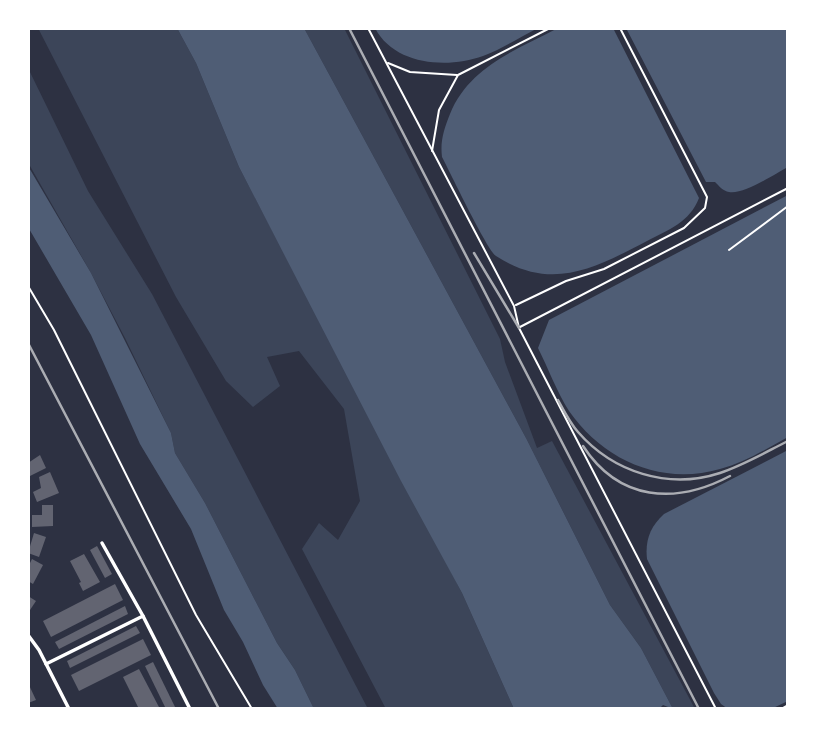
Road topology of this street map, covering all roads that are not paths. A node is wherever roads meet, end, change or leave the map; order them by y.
1 (368, 28) edge
2 (550, 28) edge
3 (620, 28) edge
4 (388, 63) junction
5 (458, 75) junction
6 (432, 151) junction
7 (788, 188) edge
8 (788, 206) edge
9 (729, 250) dead end
10 (28, 286) edge
11 (514, 306) junction
12 (519, 328) junction
13 (103, 543) dead end
14 (143, 616) junction
15 (28, 635) edge
16 (46, 664) junction
17 (788, 705) edge
18 (69, 709) edge
19 (190, 709) edge
20 (251, 709) edge
21 (716, 709) edge
22 (781, 709) edge

1 - 4 lane
2 - 5 lane
3 - 11 lane
4 - 5 lane
4 - 6 lane
5 - 6 lane
6 - 11 lane
7 - 12 lane
8 - 9 lane
10 - 20 lane
11 - 12 lane
12 - 21 lane
13 - 14 street
14 - 16 street
14 - 19 street
15 - 16 street
16 - 18 street
17 - 22 lane

